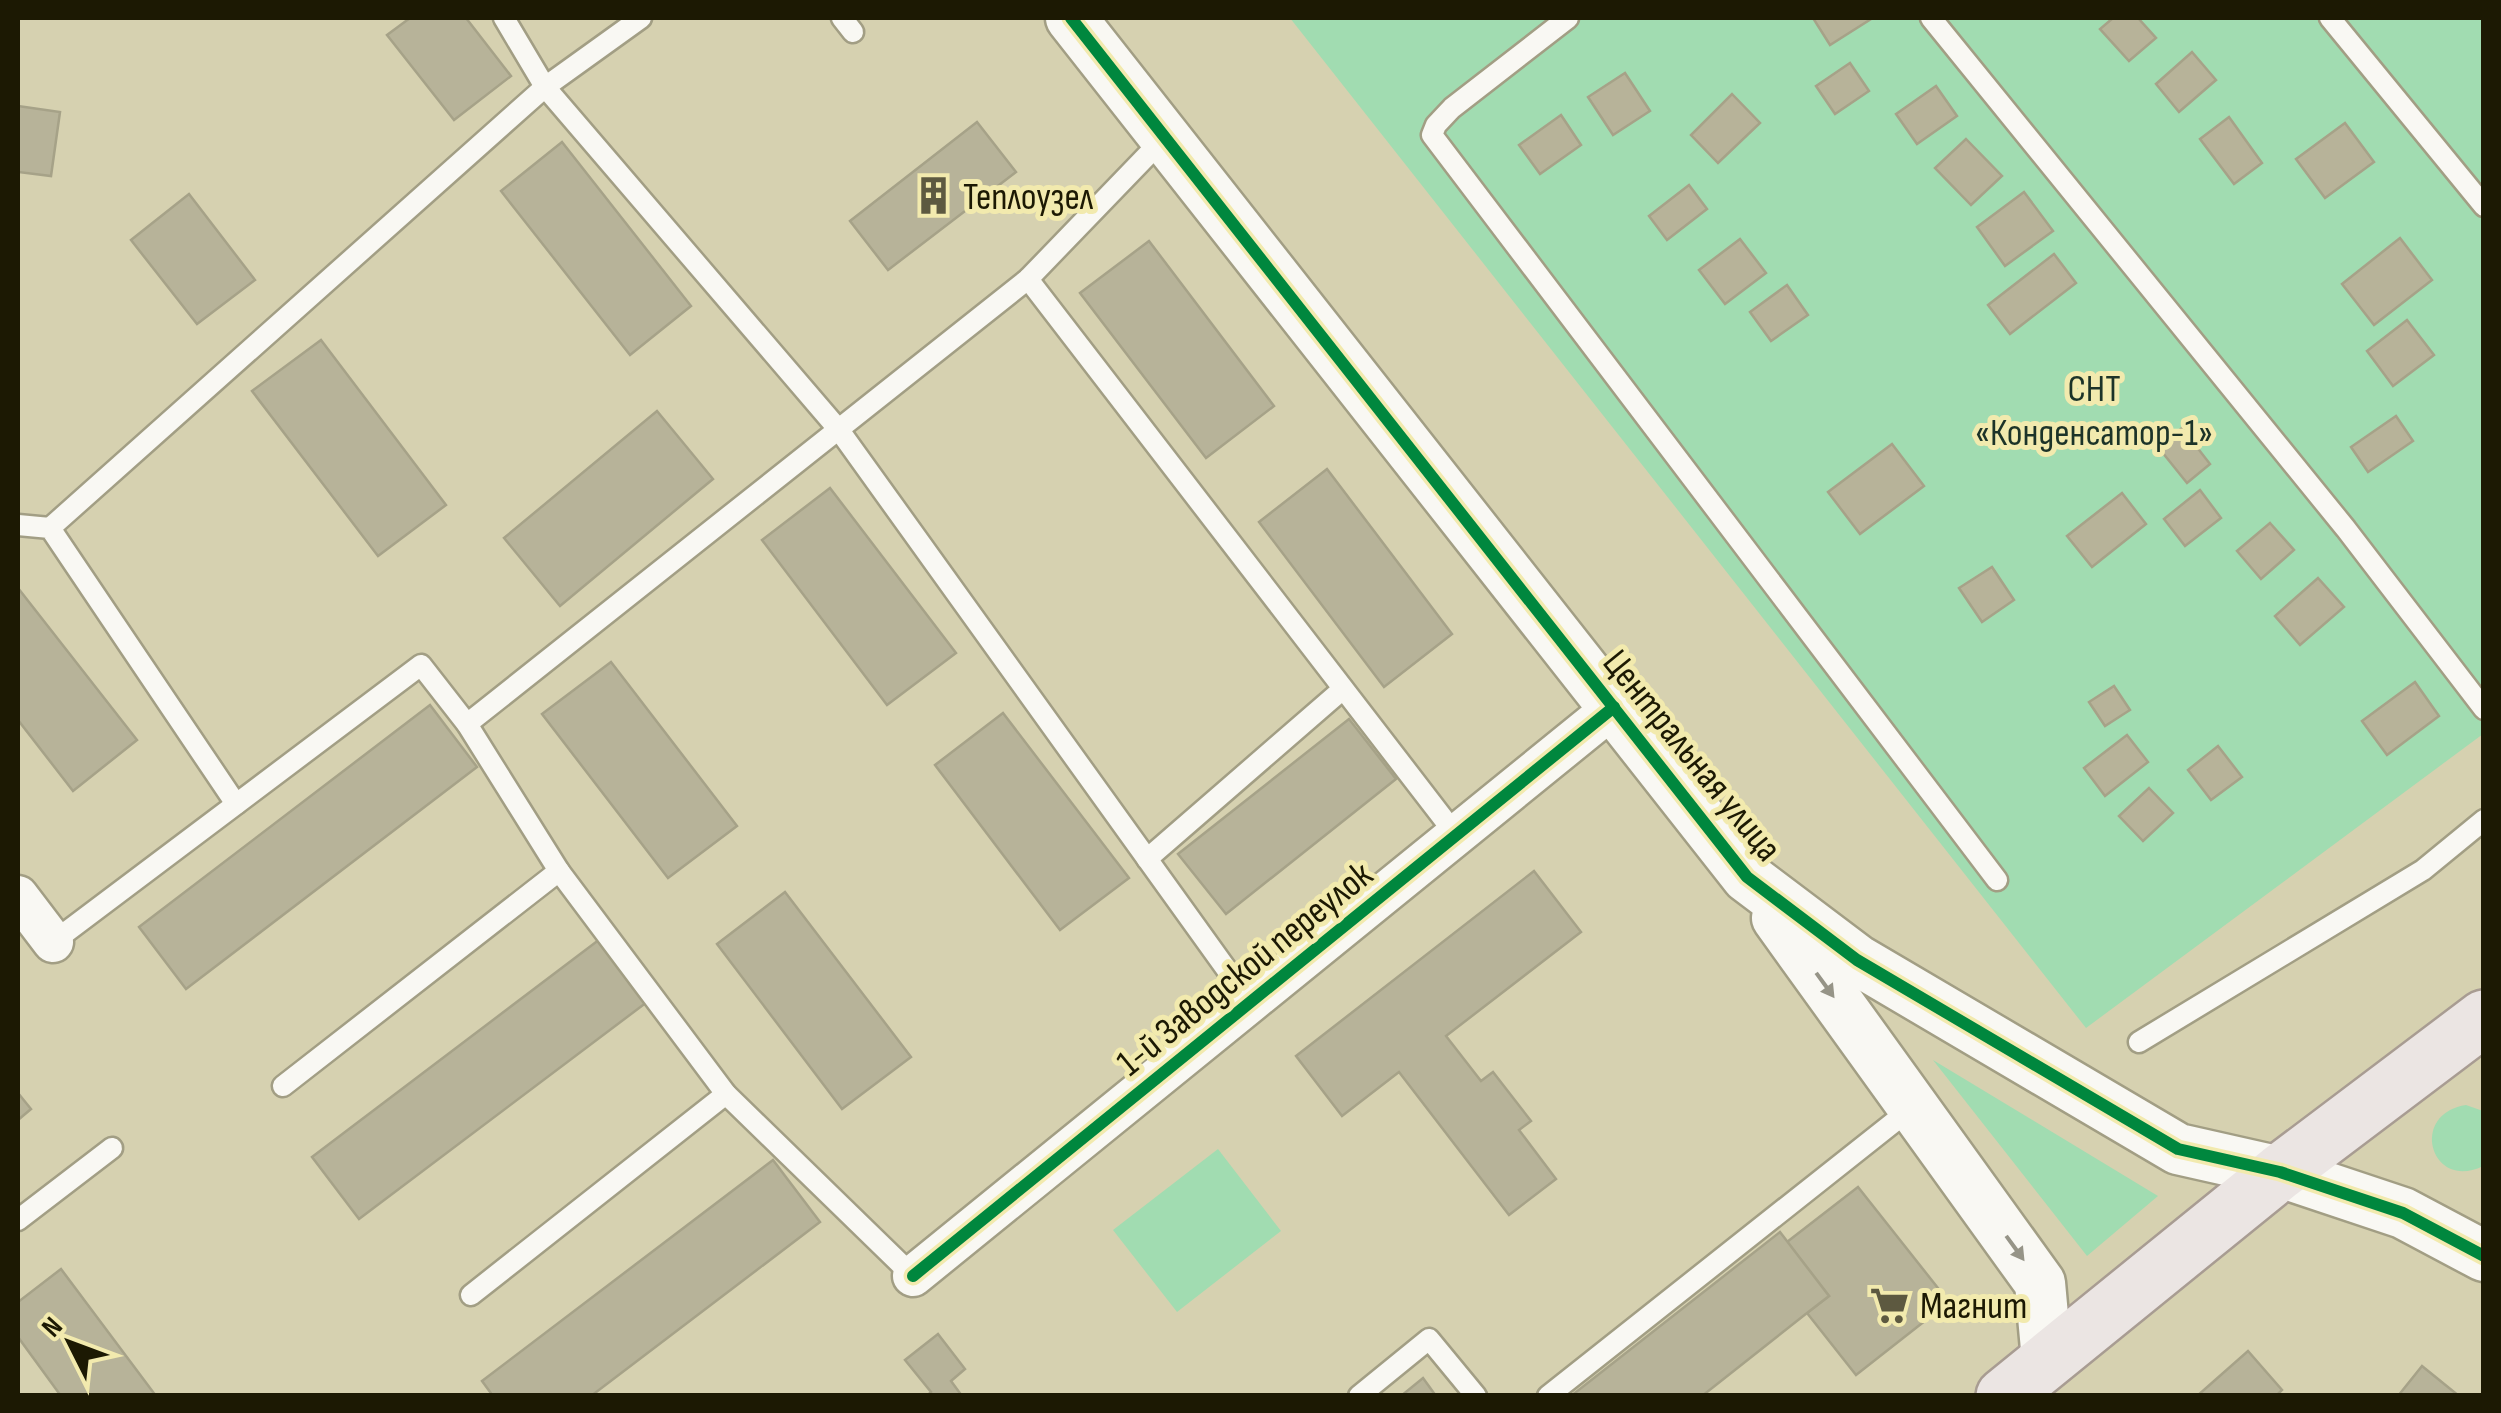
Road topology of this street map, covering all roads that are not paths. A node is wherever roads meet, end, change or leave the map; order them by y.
1 (504, 18) edge
2 (641, 18) edge
3 (1071, 18) edge
4 (1568, 18) edge
5 (1930, 18) edge
6 (2330, 18) edge
7 (545, 87) junction
8 (1165, 137) junction
9 (2484, 206) edge
10 (1028, 279) junction
11 (839, 430) junction
12 (18, 525) edge
13 (50, 528) junction
14 (1343, 689) junction
15 (1614, 707) junction
16 (2484, 709) edge
17 (467, 724) junction
18 (236, 804) junction
19 (2484, 820) edge
20 (1456, 835) junction
21 (1147, 859) junction
22 (559, 871) junction
23 (1747, 878) junction
24 (1997, 880) dead end
25 (18, 896) edge
26 (52, 942) joint
27 (1250, 1002) junction
28 (2484, 1018) edge
29 (2139, 1042) dead end
30 (284, 1086) dead end
31 (726, 1094) junction
32 (1914, 1108) junction
33 (112, 1148) dead end
34 (2280, 1172) junction
35 (18, 1220) edge
36 (2484, 1256) edge
37 (913, 1276) joint
38 (471, 1295) dead end
39 (2047, 1360) junction
40 (1359, 1396) edge
41 (1476, 1396) edge
42 (1548, 1396) edge
43 (2004, 1396) edge

1 - 7 lane
2 - 7 lane
3 - 8 street, Центральная улица
4 - 24 lane
5 - 16 lane
6 - 9 lane
7 - 11 lane
7 - 13 lane
8 - 10 lane
8 - 15 street, Центральная улица
10 - 11 lane
10 - 14 lane
11 - 17 lane
11 - 21 lane
12 - 13 lane
13 - 18 lane
14 - 20 lane
14 - 21 lane
15 - 20 street, 1-й Заводской переулок
15 - 23 street, Центральная улица
17 - 18 lane
17 - 22 lane
18 - 26 lane
19 - 29 lane
20 - 27 street, 1-й Заводской переулок
21 - 27 lane
22 - 30 lane
22 - 31 lane
23 -> 32 street
23 - 34 street, Центральная улица
25 - 26 street
27 - 37 street, 1-й Заводской переулок
28 - 34 main road
31 - 37 lane
31 - 38 lane
32 -> 39 street
32 - 42 lane
33 - 35 lane
34 - 36 street, Центральная улица
34 - 39 main road
39 - 43 main road
40 - 41 lane

